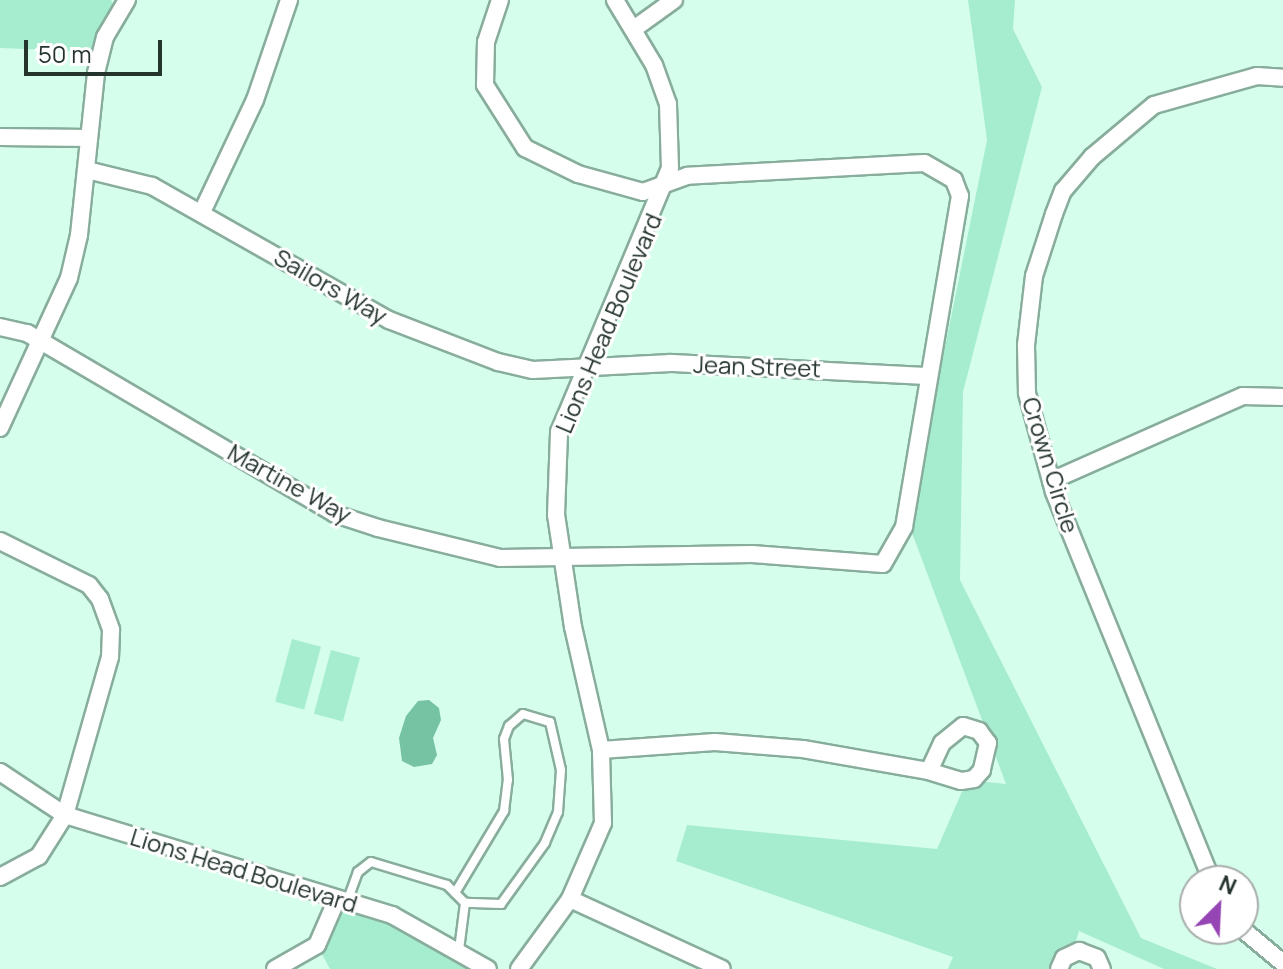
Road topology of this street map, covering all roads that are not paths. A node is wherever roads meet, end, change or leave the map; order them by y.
1 (127, 0) edge
2 (289, 0) edge
3 (500, 0) edge
4 (615, 0) edge
5 (674, 0) edge
6 (635, 28) junction
7 (1283, 78) edge
8 (0, 137) edge
9 (89, 138) junction
10 (87, 170) junction
11 (666, 184) junction
12 (202, 212) junction
13 (0, 327) edge
14 (40, 341) junction
15 (585, 369) junction
16 (928, 376) junction
17 (1283, 397) edge
18 (0, 428) edge
19 (1051, 481) junction
20 (0, 541) edge
21 (562, 557) junction
22 (601, 750) junction
23 (929, 771) dead end
24 (0, 772) edge
25 (65, 815) junction
26 (1206, 865) edge
27 (0, 877) edge
28 (455, 893) junction
29 (570, 899) junction
30 (342, 901) junction
31 (465, 903) junction
32 (1259, 943) edge
33 (459, 950) junction
34 (1283, 963) edge
35 (275, 969) edge
36 (488, 969) edge
37 (519, 969) edge
38 (722, 969) edge
39 (1059, 969) edge
40 (1102, 969) edge

1 - 9 street
2 - 12 street
3 - 11 street
4 - 6 street, Lions Head Boulevard
5 - 6 street
6 - 11 street, Lions Head Boulevard
7 - 19 street, Crown Circle
8 - 9 street
9 - 10 street
10 - 12 street, Sailors Way
10 - 14 street
11 - 15 street, Lions Head Boulevard
11 - 16 street
12 - 15 street, Sailors Way
13 - 14 street, Martine Way
14 - 18 street
14 - 21 street, Martine Way
15 - 16 street, Jean Street
15 - 21 street, Lions Head Boulevard
16 - 21 street, Martine Way
17 - 19 street
19 - 26 street, Crown Circle
20 - 25 street
21 - 22 street, Lions Head Boulevard
22 - 23 street
22 - 29 street, Lions Head Boulevard
24 - 25 street, Lions Head Boulevard
25 - 27 street
25 - 30 street, Lions Head Boulevard
28 - 30 lane
28 - 31 lane
28 - 31 lane
29 - 37 street, Lions Head Boulevard
29 - 38 street
30 - 33 street, Lions Head Boulevard
30 - 35 street
31 - 33 lane
32 - 34 street
33 - 36 street, Lions Head Boulevard
39 - 40 street

